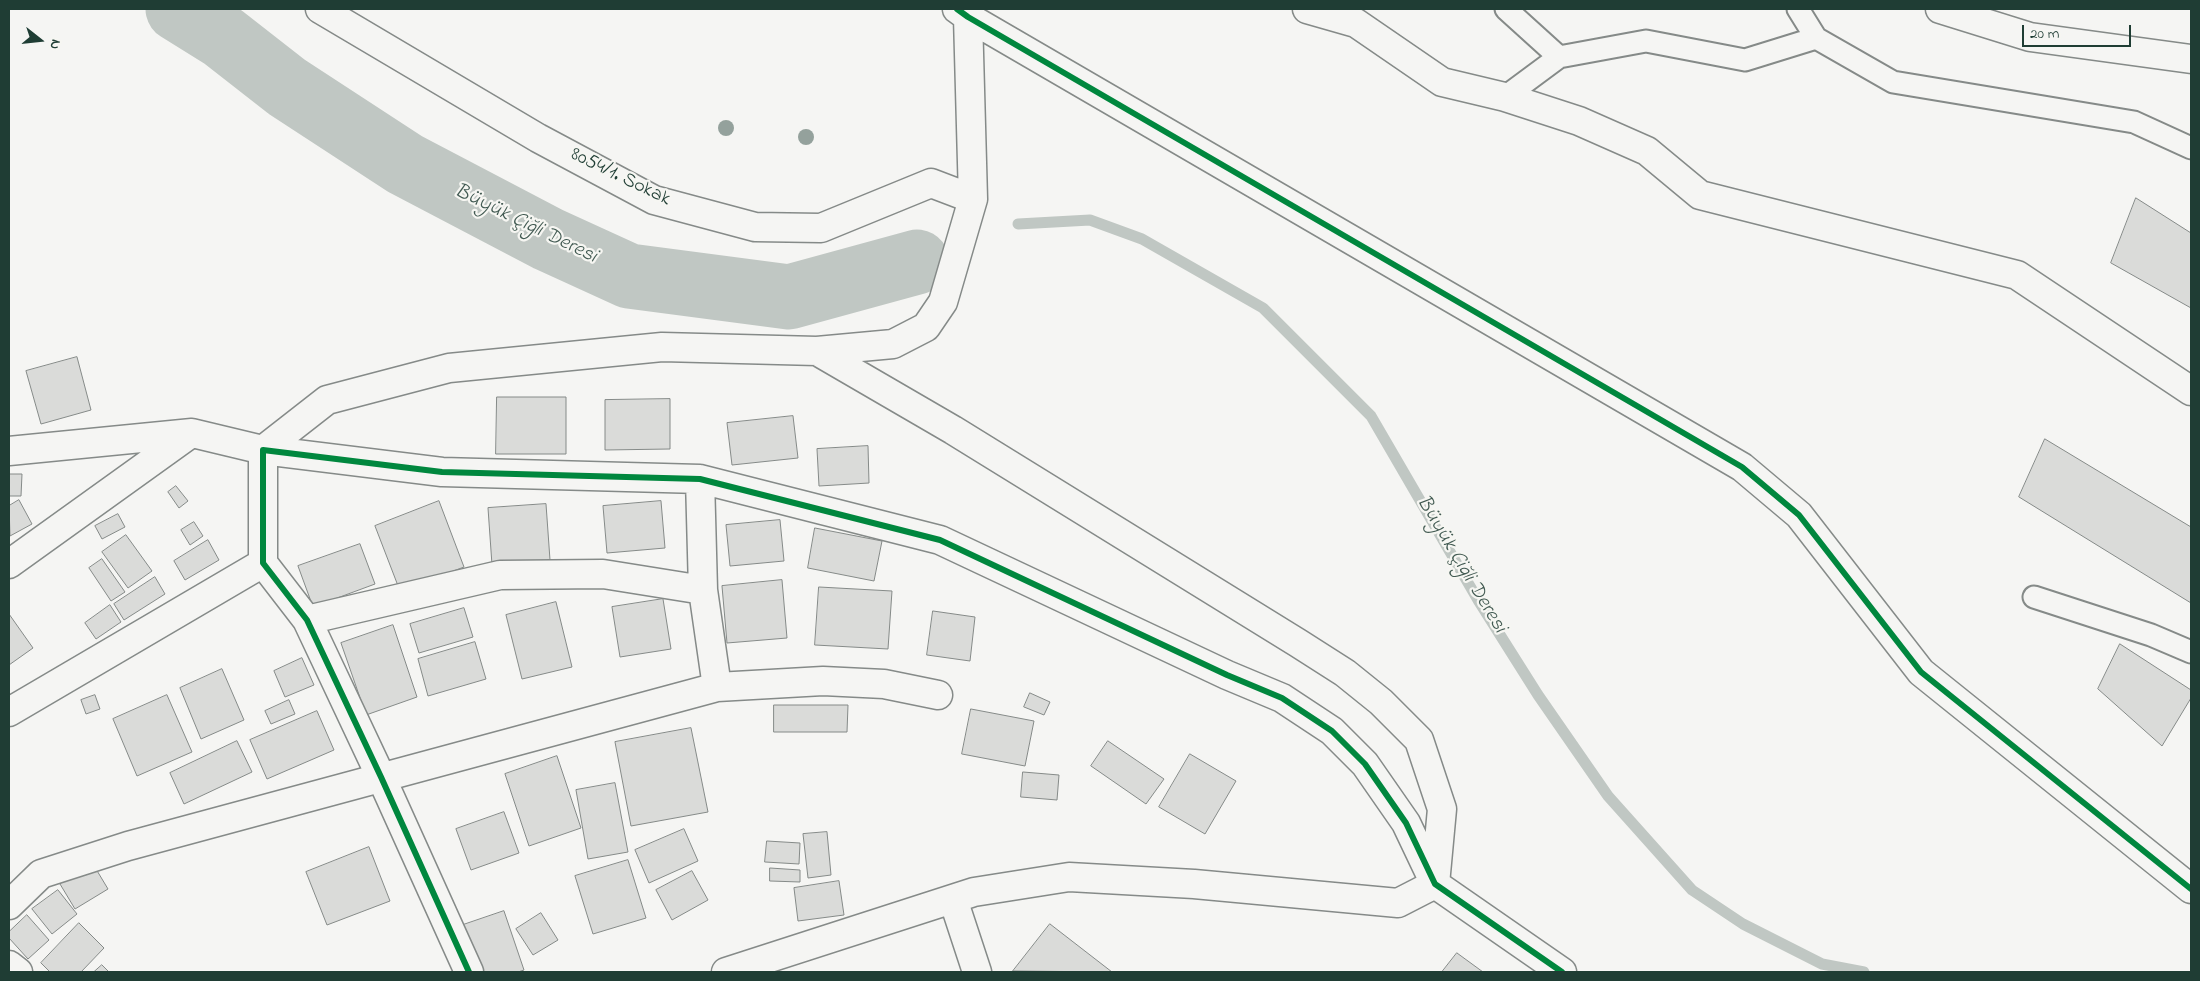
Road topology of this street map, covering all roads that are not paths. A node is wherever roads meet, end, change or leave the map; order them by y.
1 (320, 9) edge
2 (1307, 9) edge
3 (1506, 9) edge
4 (1798, 9) edge
5 (1940, 9) edge
6 (962, 13) edge
7 (1816, 38) junction
8 (1559, 58) junction
9 (2191, 59) edge
10 (1505, 97) junction
11 (2191, 148) edge
12 (973, 199) junction
13 (817, 351) junction
14 (2191, 391) edge
15 (192, 433) junction
16 (263, 450) junction
17 (9, 451) edge
18 (700, 479) junction
19 (263, 562) junction
20 (9, 564) edge
21 (704, 590) junction
22 (2034, 598) dead end
23 (307, 620) junction
24 (2191, 652) edge
25 (718, 687) junction
26 (938, 695) dead end
27 (9, 712) edge
28 (381, 777) junction
29 (1435, 884) junction
30 (2191, 889) edge
31 (952, 899) junction
32 (9, 905) edge
33 (9, 965) edge
34 (18, 972) edge
35 (469, 972) edge
36 (726, 972) edge
37 (977, 972) edge
38 (1562, 972) edge

1 - 12 street, 8054/1. Sokak
2 - 10 street
3 - 8 lane
4 - 7 lane
5 - 9 street
6 - 12 street
6 - 30 street
7 - 8 lane
7 - 11 lane
8 - 10 lane
10 - 14 street
12 - 13 street
13 - 16 street
13 - 29 street
15 - 16 street
15 - 17 street
15 - 20 street
16 - 18 street
16 - 19 street
18 - 21 street
18 - 29 street
19 - 23 street
19 - 27 street
21 - 23 street
21 - 25 street
22 - 24 lane
23 - 28 street
25 - 26 street
25 - 28 street
28 - 32 street
28 - 35 street
29 - 31 street
29 - 38 street
31 - 36 street
31 - 37 street
33 - 34 street

